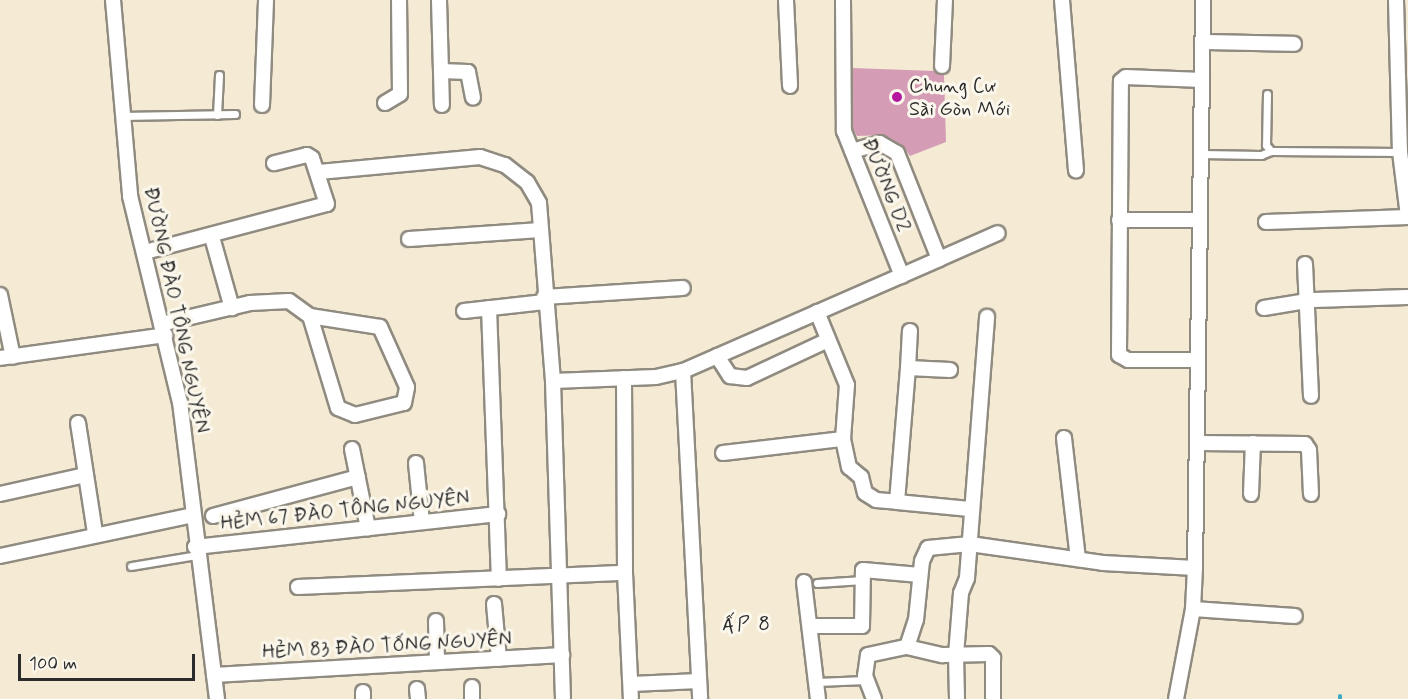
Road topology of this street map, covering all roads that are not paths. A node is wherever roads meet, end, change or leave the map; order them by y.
1 (113, 0) edge
2 (266, 0) edge
3 (399, 0) edge
4 (439, 0) edge
5 (786, 0) edge
6 (843, 0) edge
7 (945, 0) edge
8 (1062, 0) edge
9 (1203, 0) edge
10 (1396, 0) edge
11 (1202, 42) junction
12 (1294, 44) dead end
13 (942, 66) dead end
14 (1403, 66) edge
15 (441, 71) junction
16 (219, 75) dead end
17 (1202, 80) junction
18 (790, 86) dead end
19 (1267, 94) dead end
20 (474, 98) dead end
21 (385, 103) dead end
22 (262, 105) dead end
23 (442, 105) dead end
24 (1403, 109) edge
25 (235, 114) dead end
26 (217, 115) junction
27 (121, 116) junction
28 (1404, 127) edge
29 (852, 151) junction
30 (1271, 151) junction
31 (1404, 152) edge
32 (1201, 154) junction
33 (274, 163) dead end
34 (1076, 170) dead end
35 (319, 172) junction
36 (1408, 217) edge
37 (1119, 220) junction
38 (1200, 220) junction
39 (1266, 222) dead end
40 (541, 230) junction
41 (998, 233) dead end
42 (212, 237) junction
43 (410, 239) dead end
44 (145, 252) junction
45 (939, 259) junction
46 (1305, 264) dead end
47 (902, 276) junction
48 (683, 288) dead end
49 (0, 295) edge
50 (1408, 297) edge
51 (544, 300) junction
52 (1307, 301) junction
53 (231, 308) junction
54 (489, 308) junction
55 (1264, 308) dead end
56 (464, 311) dead end
57 (817, 312) junction
58 (310, 316) junction
59 (987, 317) dead end
60 (163, 329) junction
61 (910, 331) dead end
62 (828, 340) junction
63 (717, 356) junction
64 (6, 357) edge
65 (1197, 360) junction
66 (908, 368) junction
67 (951, 370) dead end
68 (683, 371) junction
69 (624, 378) junction
70 (553, 381) junction
71 (1311, 396) dead end
72 (78, 423) dead end
73 (1064, 438) dead end
74 (843, 439) junction
75 (1197, 443) junction
76 (1253, 443) junction
77 (352, 449) dead end
78 (723, 453) dead end
79 (416, 463) dead end
80 (86, 475) junction
81 (358, 477) junction
82 (0, 494) edge
83 (1251, 494) dead end
84 (1311, 494) dead end
85 (897, 502) junction
86 (970, 509) junction
87 (498, 514) junction
88 (193, 515) junction
89 (213, 516) dead end
90 (422, 522) junction
91 (368, 528) junction
92 (95, 533) junction
93 (970, 544) junction
94 (196, 551) junction
95 (0, 556) edge
96 (1078, 559) junction
97 (131, 566) dead end
98 (1195, 567) junction
99 (625, 573) junction
100 (920, 575) junction
101 (557, 576) junction
102 (499, 579) junction
103 (863, 580) junction
104 (811, 583) joint
105 (298, 587) dead end
106 (494, 604) dead end
107 (1193, 609) junction
108 (1295, 616) dead end
109 (436, 621) dead end
110 (810, 626) junction
111 (907, 647) junction
112 (562, 655) junction
113 (956, 655) junction
114 (499, 659) junction
115 (437, 662) junction
116 (214, 675) junction
117 (866, 680) junction
118 (699, 681) junction
119 (816, 682) junction
120 (631, 684) junction
121 (217, 699) edge
122 (563, 699) edge
123 (632, 699) edge
124 (700, 699) edge
125 (818, 699) edge
126 (874, 699) edge
127 (957, 699) edge
128 (993, 699) edge
129 (1176, 699) edge

1 - 27 street, ĐƯỜNG ĐÀO TÔNG NGUYÊN
2 - 22 street
3 - 21 street
4 - 15 street
5 - 18 street
6 - 29 street, ĐƯỜNG D2
7 - 13 street
8 - 34 street
9 - 11 street
10 - 14 street
11 - 12 street
11 - 17 street
14 - 24 street
15 - 20 street
15 - 23 street
16 - 26 lane
17 - 32 street
17 - 37 street
19 - 30 lane
24 - 28 street
25 - 26 lane
26 - 27 lane
27 - 44 street, ĐƯỜNG ĐÀO TÔNG NGUYÊN
28 - 31 street
29 - 45 street
29 - 47 street, ĐƯỜNG D2
30 - 31 lane
30 - 32 lane
31 - 36 street
32 - 38 street
33 - 35 street
35 - 40 street
35 - 42 street
36 - 39 street
37 - 38 street
37 - 65 street
38 - 65 street
40 - 43 street
40 - 51 street
41 - 45 street
42 - 44 street
42 - 53 street
44 - 60 street, ĐƯỜNG ĐÀO TÔNG NGUYÊN
45 - 47 street
46 - 52 street
47 - 57 street
48 - 51 street
49 - 64 street
50 - 52 street
51 - 54 street
51 - 70 street
52 - 55 street
52 - 71 street
53 - 58 street
53 - 60 street
54 - 56 street
54 - 87 street
57 - 62 street
57 - 63 street
58 - 58 street
59 - 86 street
60 - 64 street
60 - 88 street, ĐƯỜNG ĐÀO TÔNG NGUYÊN
61 - 66 street
62 - 63 street
62 - 74 street
63 - 68 street
65 - 75 street
66 - 67 street
66 - 85 street
68 - 69 street
68 - 118 street
69 - 70 street
69 - 99 street
70 - 101 street
72 - 80 street
73 - 96 street
74 - 78 street
74 - 85 street
75 - 76 street
75 - 98 street
76 - 83 street
76 - 84 street
77 - 81 street
79 - 90 street
80 - 82 street
80 - 92 street
81 - 89 street
81 - 91 street
85 - 86 street
86 - 93 street
87 - 90 street, HẺM 67 ĐÀO TÔNG NGUYÊN
87 - 102 street
88 - 92 street
88 - 94 street, ĐƯỜNG ĐÀO TÔNG NGUYÊN
90 - 91 street, HẺM 67 ĐÀO TÔNG NGUYÊN
91 - 94 street, HẺM 67 ĐÀO TÔNG NGUYÊN
92 - 95 street
93 - 96 street
93 - 100 street
93 - 113 street
94 - 97 lane
94 - 116 street, ĐƯỜNG ĐÀO TÔNG NGUYÊN
96 - 98 street
98 - 107 street
99 - 101 street
99 - 120 street
100 - 103 street
100 - 111 street
101 - 102 street
101 - 112 street
102 - 105 street
103 - 104 lane
103 - 110 street
104 - 110 street
106 - 114 street
107 - 108 street
107 - 129 street
109 - 115 street
110 - 119 street
111 - 113 street
111 - 117 street
112 - 114 street, HẺM 83 ĐÀO TỐNG NGUYÊN
112 - 122 street
113 - 127 street
113 - 128 street
114 - 115 street, HẺM 83 ĐÀO TỐNG NGUYÊN
115 - 116 street, HẺM 83 ĐÀO TỐNG NGUYÊN
116 - 121 street, ĐƯỜNG ĐÀO TÔNG NGUYÊN
117 - 119 lane
117 - 126 street
118 - 120 street
118 - 124 street
119 - 125 street
120 - 123 street

